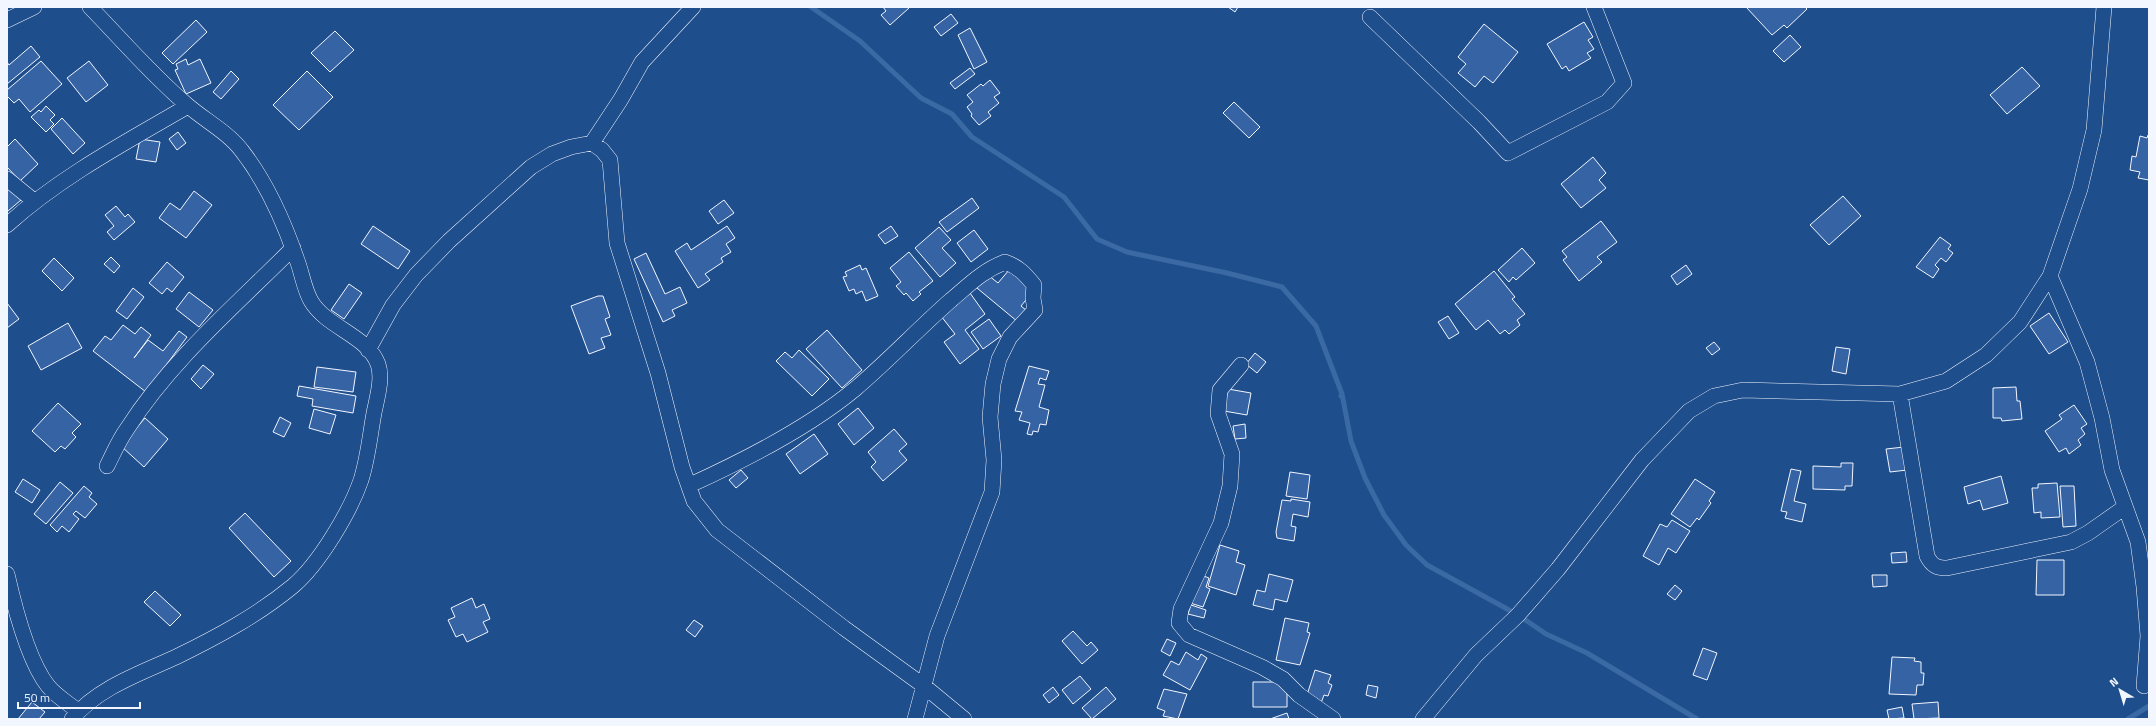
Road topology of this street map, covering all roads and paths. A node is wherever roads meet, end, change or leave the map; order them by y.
1 (34, 7) edge
2 (90, 7) edge
3 (693, 7) edge
4 (1594, 7) edge
5 (2104, 7) edge
6 (1370, 17) dead end
7 (7, 20) edge
8 (188, 106) junction
9 (592, 143) junction
10 (7, 179) edge
11 (34, 201) junction
12 (7, 225) edge
13 (293, 248) junction
14 (2050, 276) junction
15 (368, 350) junction
16 (1241, 365) dead end
17 (1900, 394) junction
18 (107, 466) dead end
19 (690, 485) junction
20 (2125, 507) junction
21 (7, 574) edge
22 (924, 686) junction
23 (2144, 686) dead end
24 (75, 715) edge
25 (915, 719) edge
26 (964, 719) edge
27 (1333, 719) edge
28 (1423, 719) edge

1 - 7 street
2 - 8 street
3 - 9 street
4 - 6 street
5 - 14 street
8 - 11 street
8 - 13 street
9 - 15 street
9 - 19 street
10 - 11 street
11 - 12 street
13 - 15 street
13 - 18 street
14 - 17 street
14 - 20 street
15 - 24 street
16 - 27 street
17 - 20 street
17 - 28 street
19 - 22 street
19 - 22 street
20 - 23 street
21 - 24 street
22 - 25 street
22 - 26 street

